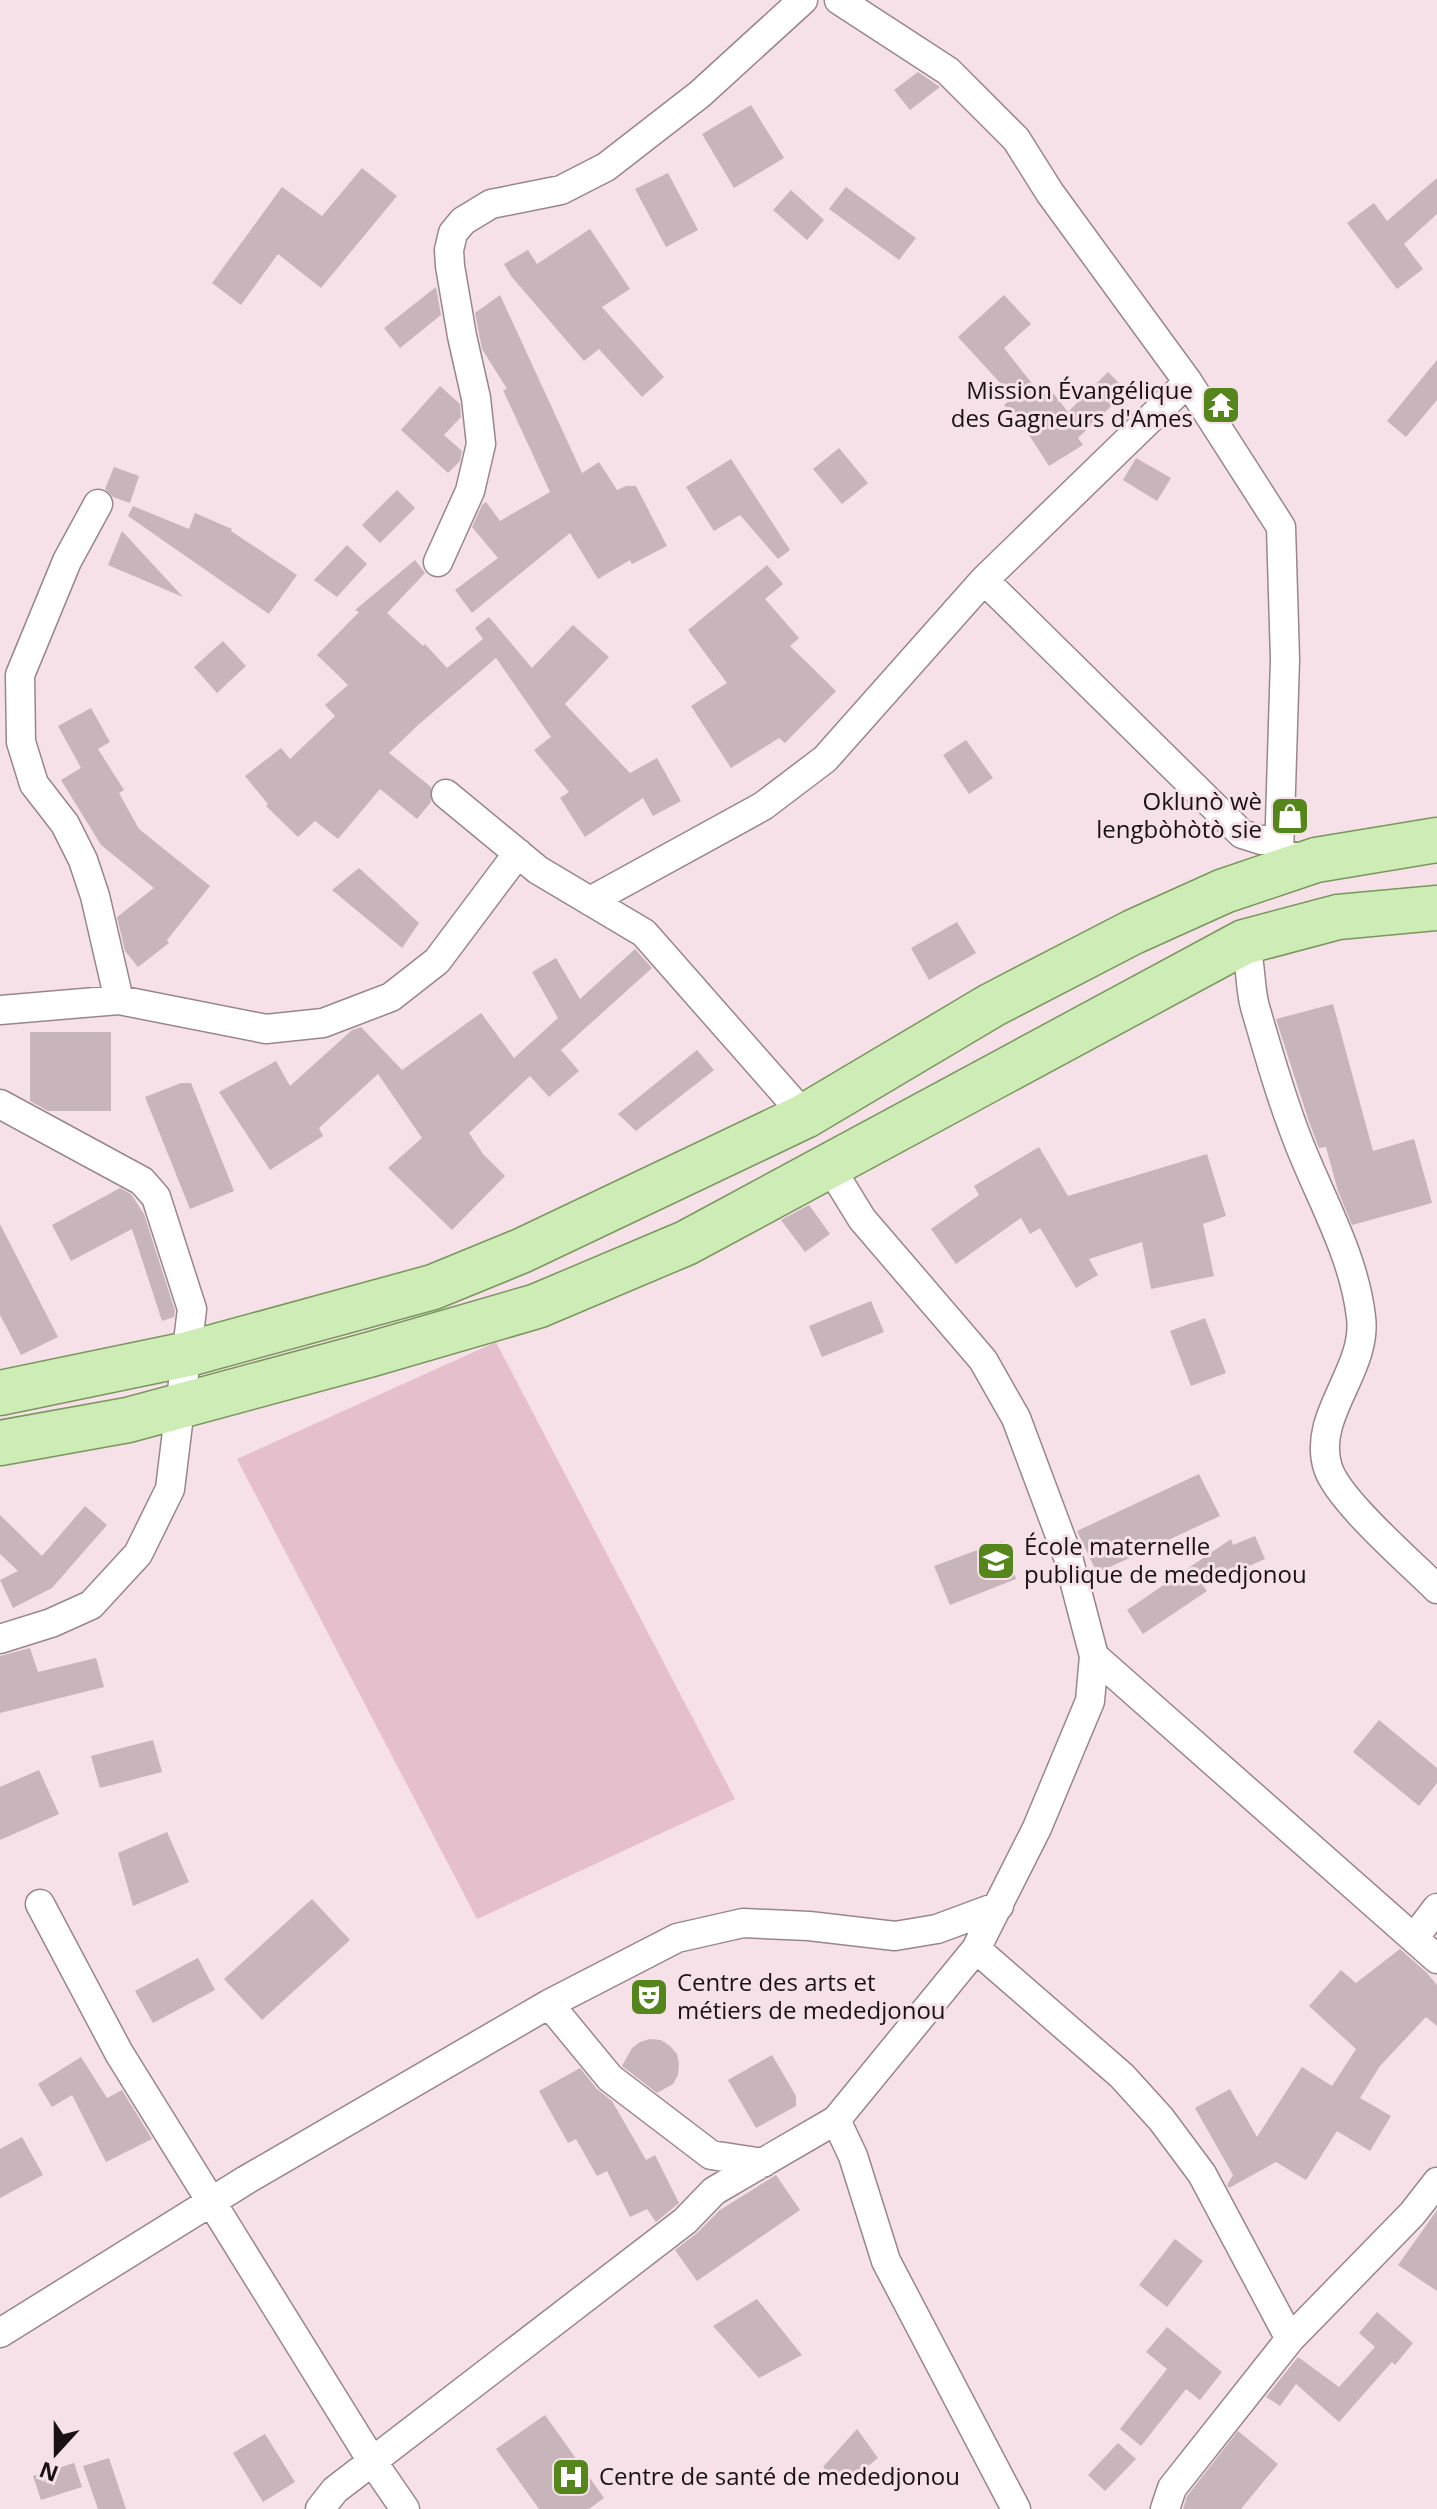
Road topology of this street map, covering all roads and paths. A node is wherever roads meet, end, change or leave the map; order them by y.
1 (803, 0) edge
2 (839, 0) edge
3 (1188, 382) junction
4 (98, 504) dead end
5 (438, 562) dead end
6 (984, 580) junction
7 (446, 794) dead end
8 (1437, 840) edge
9 (1291, 851) junction
10 (518, 853) junction
11 (590, 901) junction
12 (1437, 908) edge
13 (1244, 942) junction
14 (119, 1000) junction
15 (0, 1010) edge
16 (0, 1104) edge
17 (805, 1116) junction
18 (830, 1167) junction
19 (188, 1354) junction
20 (0, 1393) edge
21 (181, 1405) junction
22 (0, 1443) edge
23 (1437, 1589) edge
24 (0, 1639) edge
25 (1094, 1656) junction
26 (40, 1904) dead end
27 (999, 1906) junction
28 (1437, 1908) edge
29 (1414, 1938) junction
30 (976, 1949) junction
31 (1437, 1959) edge
32 (549, 2004) junction
33 (836, 2120) junction
34 (763, 2163) junction
35 (1437, 2182) edge
36 (210, 2204) junction
37 (0, 2333) edge
38 (1290, 2339) junction
39 (372, 2461) junction
40 (320, 2509) edge
41 (405, 2509) edge
42 (1016, 2509) edge
43 (1165, 2509) edge

1 - 5 street
2 - 3 street
3 - 6 street
3 - 9 street
4 - 14 street
6 - 9 street
6 - 11 street
7 - 10 street
8 - 9 main road
9 - 17 main road
10 - 11 street
10 - 14 street
11 - 17 street
12 - 13 main road
13 - 18 main road
13 - 23 street
14 - 15 street
16 - 19 street
17 - 19 main road
18 - 21 main road
18 - 25 street
19 - 20 main road
19 - 21 street
21 - 22 main road
21 - 24 street
25 - 27 street
25 - 29 street
26 - 36 street
27 - 30 street
27 - 32 street
28 - 29 street
29 - 31 street
30 - 33 street
30 - 38 street
32 - 34 street
32 - 36 street
33 - 34 street
33 - 42 street
34 - 39 street
35 - 38 street
36 - 37 street
36 - 39 street
38 - 43 street
39 - 40 street
39 - 41 street

